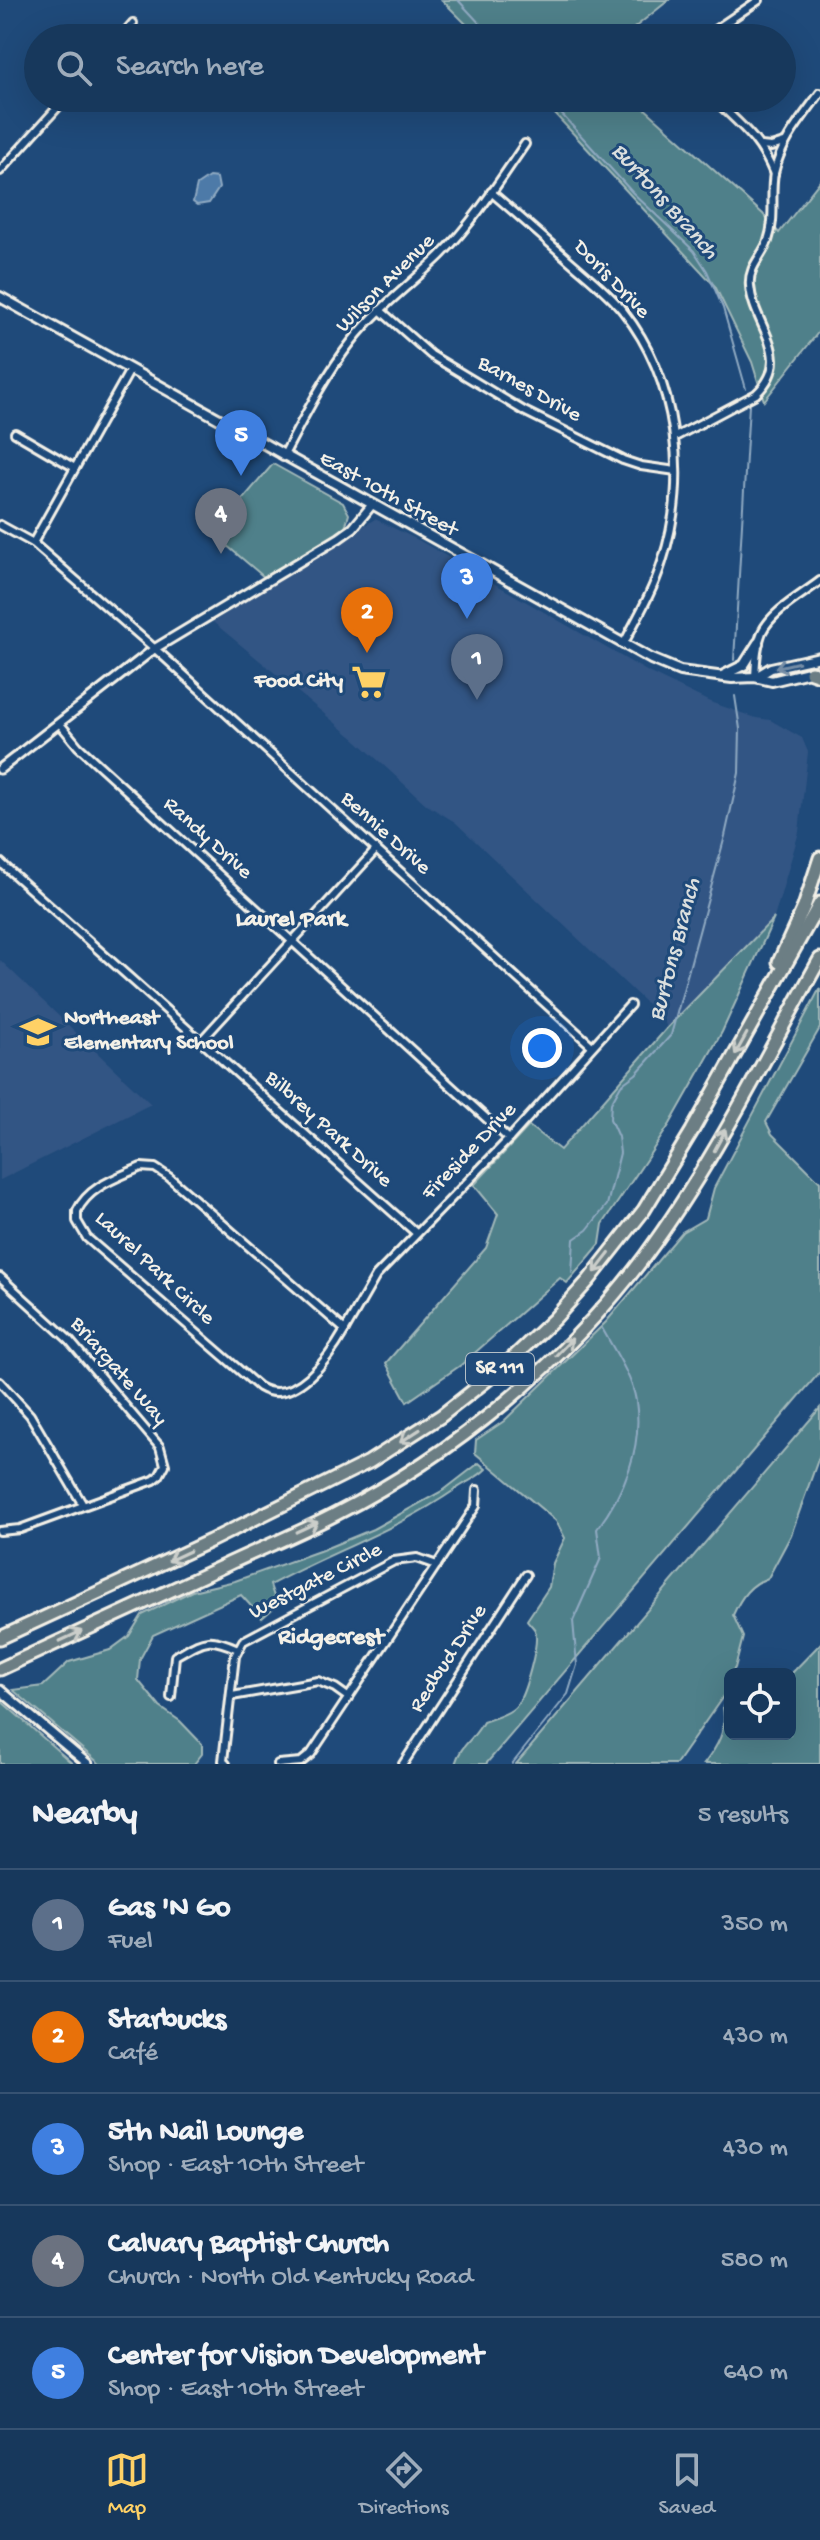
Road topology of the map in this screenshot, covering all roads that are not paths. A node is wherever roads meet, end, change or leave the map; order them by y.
1 (759, 0) edge
2 (724, 24) edge
3 (820, 93) edge
4 (53, 112) edge
5 (727, 112) edge
6 (784, 143) junction
7 (525, 144) dead end
8 (761, 146) junction
9 (0, 171) edge
10 (774, 174) junction
11 (491, 192) junction
12 (0, 297) edge
13 (380, 310) junction
14 (130, 370) junction
15 (15, 433) dead end
16 (675, 437) junction
17 (283, 457) junction
18 (75, 468) junction
19 (676, 471) junction
20 (371, 506) junction
21 (0, 525) edge
22 (33, 543) junction
23 (820, 581) edge
24 (758, 643) junction
25 (623, 645) junction
26 (154, 649) junction
27 (820, 657) edge
28 (817, 672) edge
29 (712, 677) junction
30 (755, 677) junction
31 (60, 724) junction
32 (0, 769) edge
33 (376, 850) junction
34 (820, 858) edge
35 (0, 862) edge
36 (820, 903) edge
37 (291, 940) junction
38 (820, 959) edge
39 (630, 1005) dead end
40 (754, 1020) junction
41 (201, 1041) junction
42 (592, 1046) junction
43 (509, 1139) junction
44 (416, 1233) junction
45 (0, 1277) edge
46 (345, 1330) junction
47 (0, 1382) edge
48 (477, 1490) dead end
49 (83, 1505) junction
50 (0, 1531) edge
51 (437, 1565) junction
52 (526, 1575) dead end
53 (0, 1638) edge
54 (238, 1649) junction
55 (0, 1669) edge
56 (3, 1692) edge
57 (232, 1696) junction
58 (171, 1697) dead end
59 (349, 1698) junction
60 (223, 1763) edge
61 (88, 1764) edge
62 (278, 1764) edge
63 (403, 1764) edge

1 - 2 street
3 - 6 street
4 - 9 street
5 - 8 street
6 - 8 street
6 - 10 street
7 - 11 street, Wilson Avenue
8 - 10 street
10 - 16 street
11 - 13 street, Wilson Avenue
11 - 16 street, Doris Drive
12 - 14 main road, East 10th Street
13 - 17 street, Wilson Avenue
13 - 19 street, Barnes Drive
14 - 17 main road, East 10th Street
14 - 18 street
15 - 18 street
16 - 19 street, Doris Drive
17 - 20 main road, East 10th Street
18 - 22 street
19 - 25 street, Doris Drive
20 - 25 main road, East 10th Street
20 - 26 street
21 - 22 street, Bennie Drive
22 - 26 street, Bennie Drive
23 - 24 street
24 - 29 main road
24 - 30 street
25 - 29 main road, East 10th Street
26 - 31 street
26 - 33 street, Bennie Drive
27 -> 30 main road
28 - 30 main road, East 10th Street
29 - 30 main road, East 10th Street
31 - 32 street
31 - 37 street, Randy Drive
33 - 37 street
33 - 42 street, Bennie Drive
34 - 40 highway
35 - 41 street, Bilbrey Park Drive
36 - 40 highway, SR 111
37 - 41 street
37 - 43 street, Randy Drive
55 -> 38 highway, SR 111
39 - 42 street, Fireside Drive
40 -> 53 highway, SR 111
41 - 44 street, Bilbrey Park Drive
42 - 43 street, Fireside Drive
43 - 44 street, Fireside Drive
44 - 46 street, Fireside Drive
45 - 49 street, Briargate Way
46 - 46 street, Laurel Park Circle
47 - 49 street
48 - 51 street
49 - 50 street
51 - 54 street, Westgate Circle
51 - 59 street
52 - 63 street, Redbud Drive
54 - 57 street, Westgate Circle
54 - 58 street
56 - 61 street
57 - 59 street
57 - 60 street, Westgate Circle
59 - 62 street

